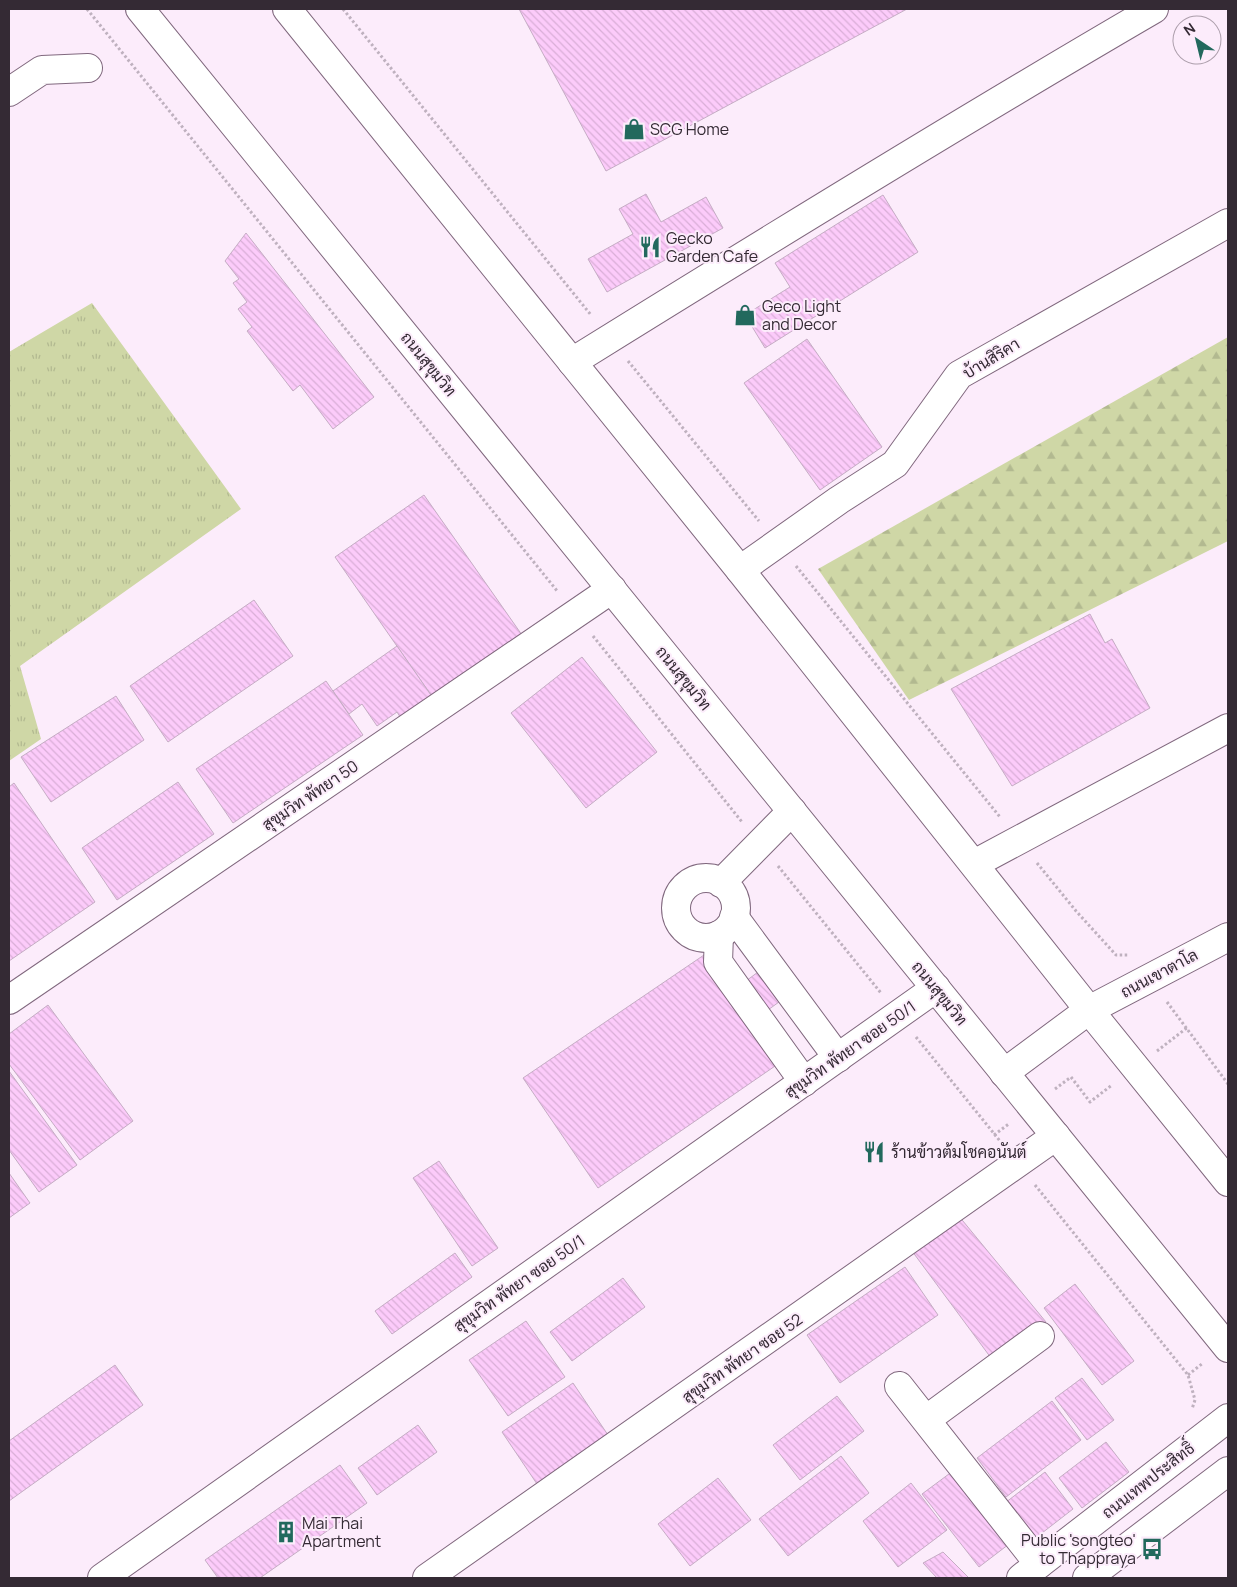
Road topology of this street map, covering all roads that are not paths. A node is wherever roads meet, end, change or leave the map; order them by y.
1 (140, 9) edge
2 (287, 9) edge
3 (1154, 9) edge
4 (88, 68) dead end
5 (9, 92) edge
6 (1228, 223) edge
7 (572, 362) junction
8 (740, 570) junction
9 (612, 589) junction
10 (1228, 728) edge
11 (792, 811) junction
12 (974, 864) junction
13 (721, 883) junction
14 (726, 926) junction
15 (1228, 937) edge
16 (936, 988) junction
17 (9, 1000) edge
18 (1090, 1010) junction
19 (838, 1058) junction
20 (1004, 1072) junction
21 (804, 1082) junction
22 (1056, 1136) junction
23 (1228, 1182) edge
24 (1040, 1336) dead end
25 (1228, 1348) edge
26 (899, 1386) dead end
27 (1228, 1418) edge
28 (927, 1420) junction
29 (1228, 1471) edge
30 (1030, 1571) edge
31 (102, 1578) edge
32 (427, 1578) edge
33 (1086, 1578) edge

1 - 9 main road, ถนนสุขุมวิท
2 - 7 main road
3 - 7 main road
4 - 5 main road
6 - 8 main road, บ้านสิริคา
7 - 8 main road
8 - 12 main road
9 - 11 main road, ถนนสุขุมวิท
9 - 17 main road, สุขุมวิท พัทยา 50
10 - 12 main road
11 - 13 main road
11 - 16 main road, ถนนสุขุมวิท
12 - 18 main road
13 - 14 main road
13 - 14 main road
14 - 19 main road
14 - 21 main road
15 - 18 main road, ถนนเขาตาโล
16 - 19 main road, สุขุมวิท พัทยา ซอย 50/1
16 - 20 main road, ถนนสุขุมวิท
18 - 20 main road, ถนนเขาตาโล
18 - 23 main road
19 - 21 main road, สุขุมวิท พัทยา ซอย 50/1
20 - 22 main road, ถนนสุขุมวิท
21 - 31 main road, สุขุมวิท พัทยา ซอย 50/1
22 - 25 main road, ถนนสุขุมวิท
22 - 32 main road, สุขุมวิท พัทยา ซอย 52
24 - 28 main road
26 - 28 main road
27 - 30 main road, ถนนเทพประสิทธิ์
28 - 30 main road
29 - 33 main road

